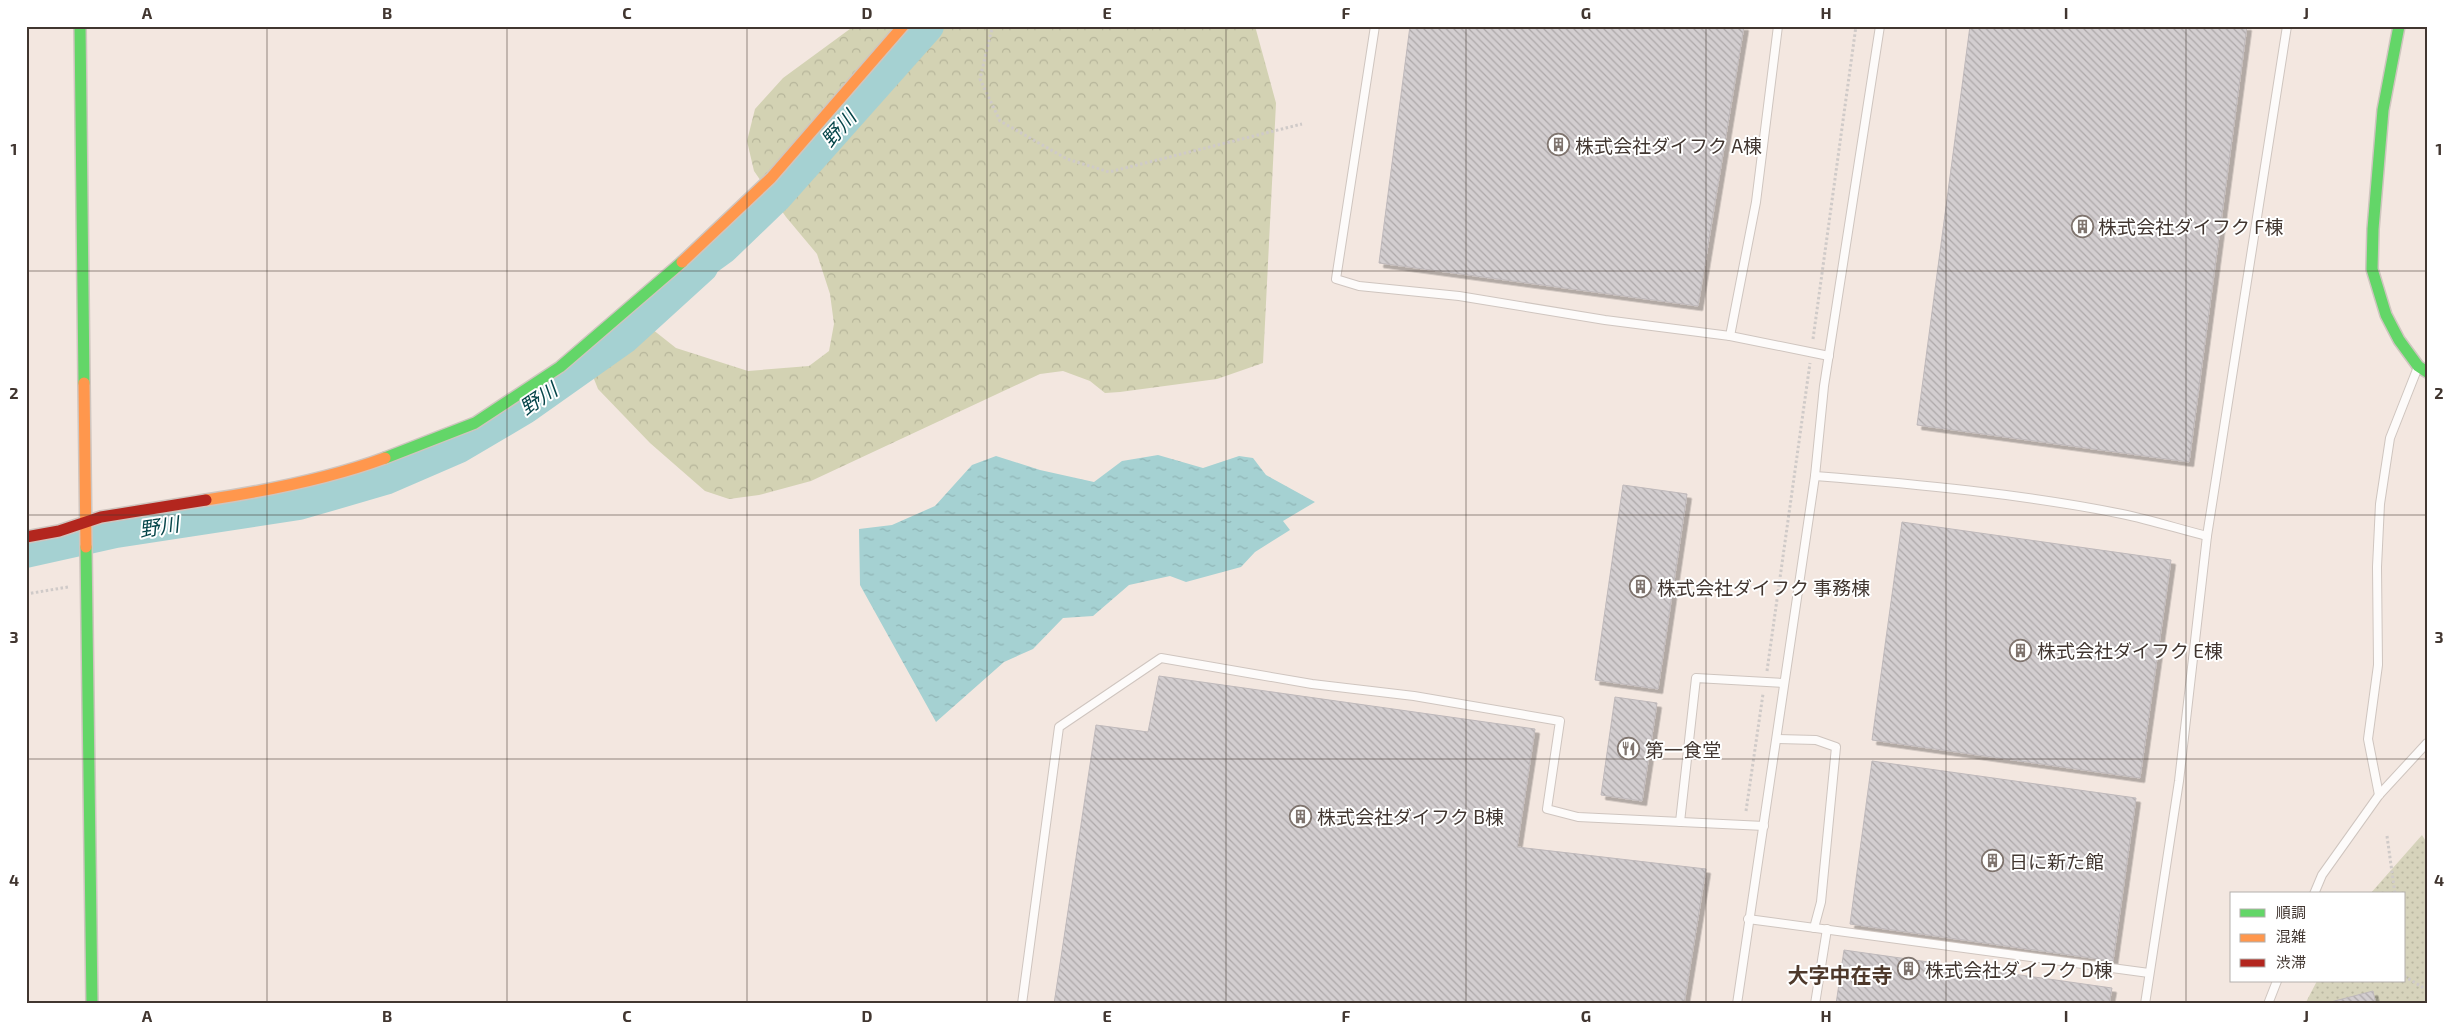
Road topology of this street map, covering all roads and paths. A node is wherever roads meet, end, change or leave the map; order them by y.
1 (80, 26) edge
2 (903, 26) edge
3 (995, 26) edge
4 (1375, 26) edge
5 (1778, 26) edge
6 (1856, 26) edge
7 (1880, 26) edge
8 (2287, 26) edge
9 (2399, 26) edge
10 (1302, 124) dead end
11 (1730, 336) junction
12 (1813, 339) dead end
13 (1829, 356) junction
14 (1810, 360) dead end
15 (2422, 369) edge
16 (1815, 476) junction
17 (86, 522) junction
18 (2207, 536) junction
19 (26, 537) edge
20 (88, 583) junction
21 (26, 594) edge
22 (1767, 672) dead end
23 (1784, 683) junction
24 (1764, 693) dead end
25 (1777, 739) junction
26 (2427, 743) edge
27 (2379, 795) junction
28 (1746, 811) dead end
29 (1680, 822) junction
30 (1764, 826) junction
31 (2387, 836) dead end
32 (2315, 892) edge
33 (2395, 892) edge
34 (1748, 919) junction
35 (1814, 928) junction
36 (1827, 929) junction
37 (2149, 973) junction
38 (2406, 977) edge
39 (2277, 982) edge
40 (2427, 990) edge
41 (92, 1004) edge
42 (1022, 1004) edge
43 (1737, 1004) edge
44 (1815, 1004) edge
45 (2145, 1004) edge
46 (2268, 1004) edge

1 - 17 street
2 - 17 street
3 - 10 path
4 - 11 lane
5 - 11 lane
6 - 12 path
7 - 13 lane
8 - 18 lane
9 - 15 street
11 - 13 lane
13 - 16 lane
14 - 22 path
15 - 27 lane
16 - 18 lane
16 - 23 lane
17 - 19 street
17 - 20 street
18 - 37 lane
20 - 21 path
20 - 41 street
23 - 25 lane
23 - 29 lane
24 - 28 path
25 - 30 lane
25 - 35 lane
26 - 27 lane
27 - 32 lane
29 - 30 lane
29 - 42 lane
30 - 34 lane
31 - 33 path
34 - 35 lane
34 - 43 lane
35 - 36 lane
36 - 37 lane
36 - 44 lane
37 - 45 lane
38 - 40 path
39 - 46 lane

